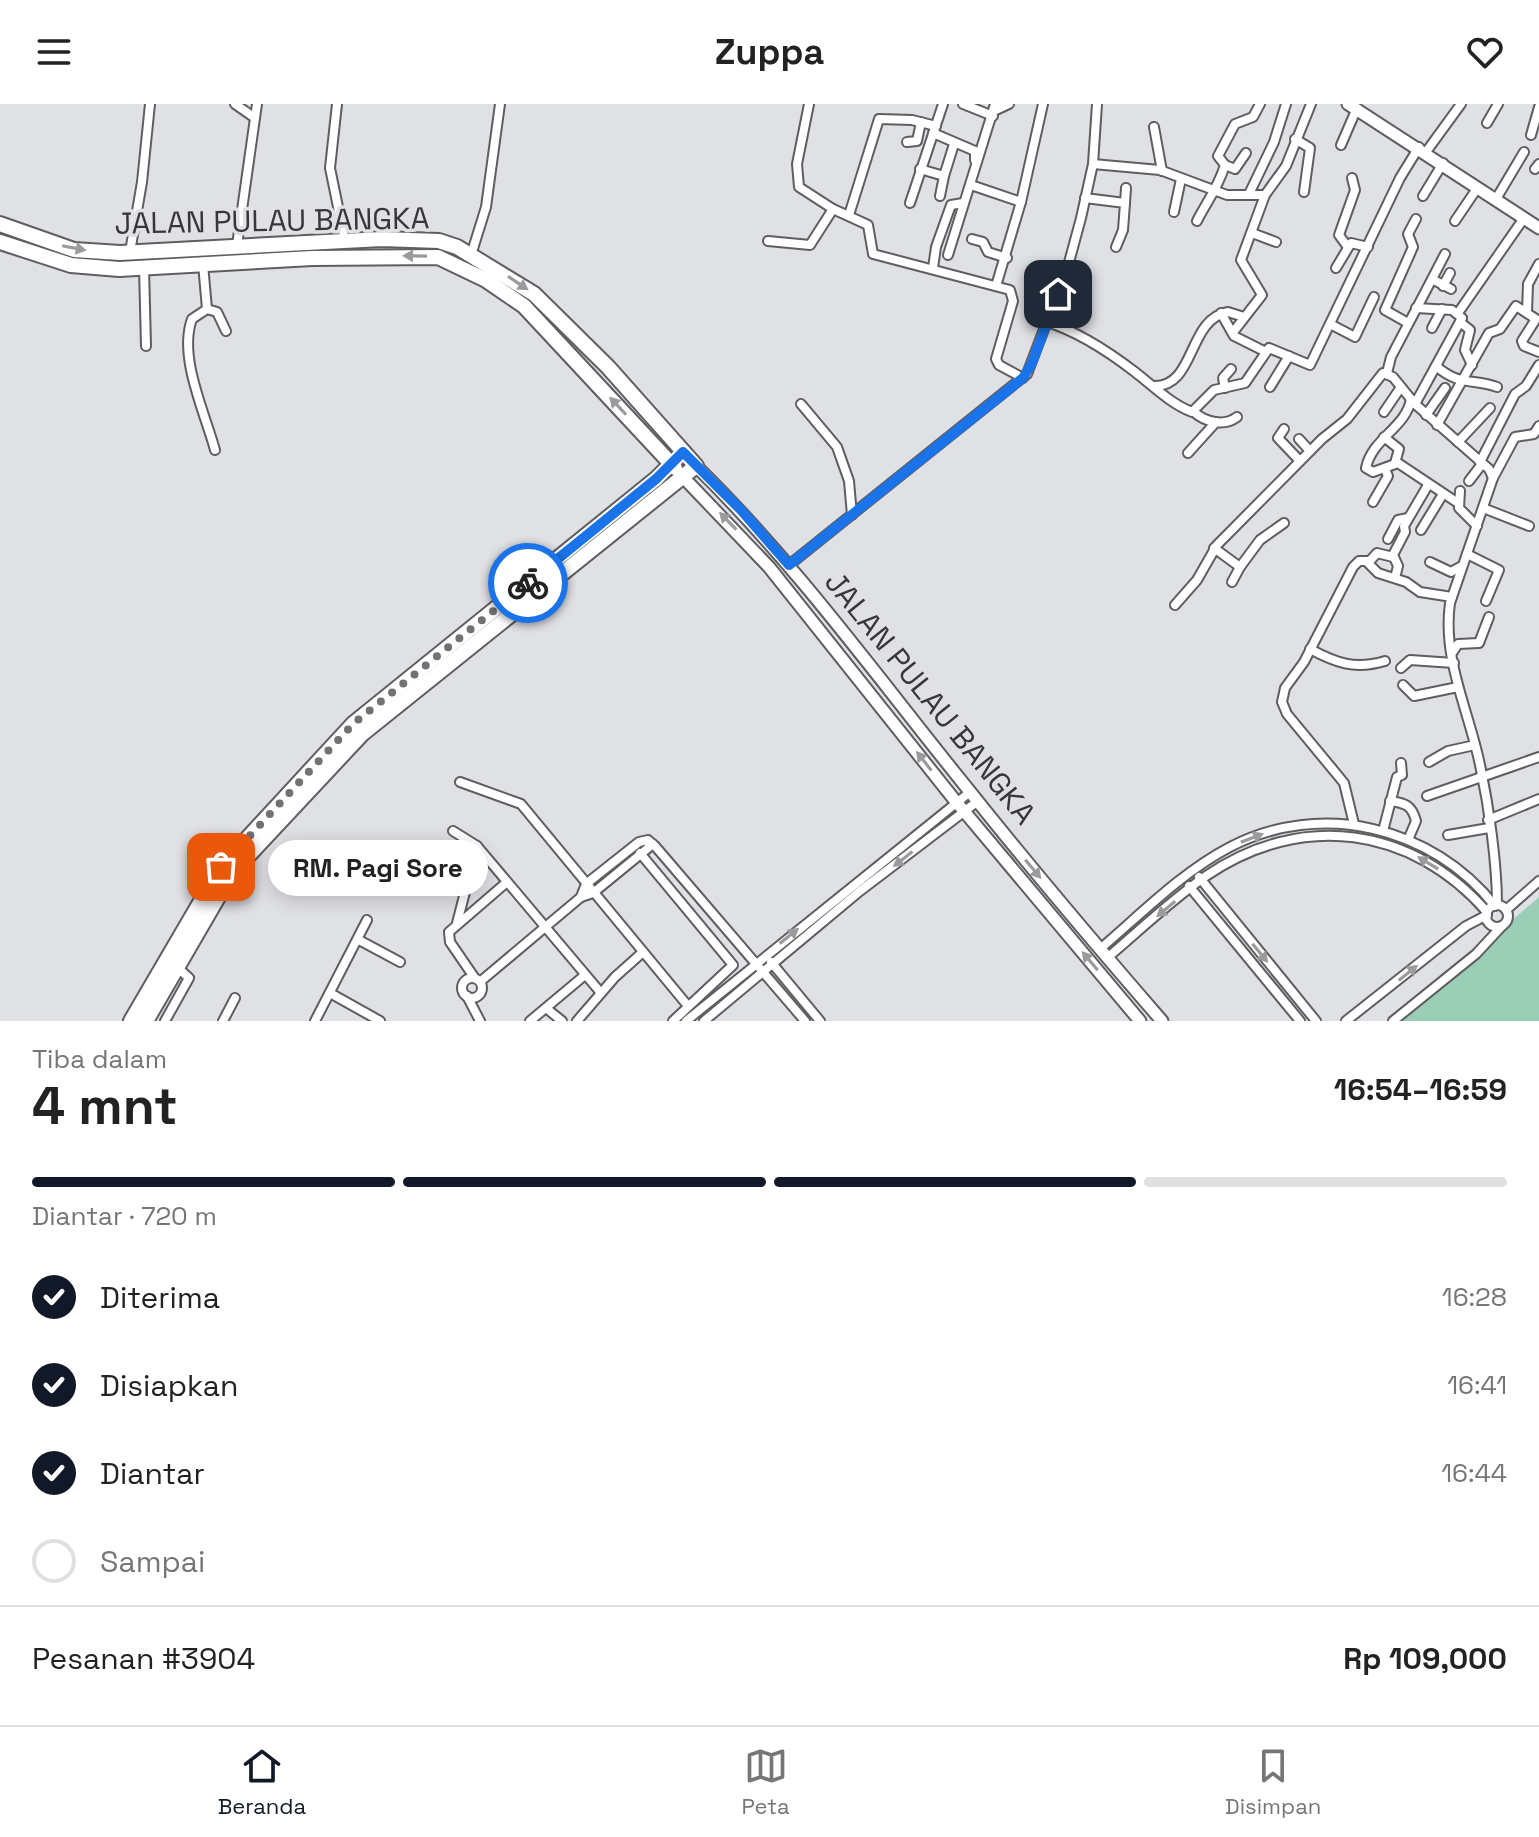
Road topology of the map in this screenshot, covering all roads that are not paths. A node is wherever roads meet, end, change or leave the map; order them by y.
1 (150, 104) edge
2 (235, 104) edge
3 (257, 104) edge
4 (337, 104) edge
5 (500, 104) edge
6 (809, 104) edge
7 (943, 104) edge
8 (963, 104) edge
9 (1009, 104) edge
10 (1043, 104) edge
11 (1097, 104) edge
12 (1260, 104) edge
13 (1286, 104) edge
14 (1311, 104) edge
15 (1461, 104) edge
16 (1498, 104) edge
17 (1353, 106) edge
18 (1539, 107) edge
19 (994, 110) edge
20 (255, 118) junction
21 (921, 122) junction
22 (1487, 123) dead end
23 (1154, 127) dead end
24 (935, 130) junction
25 (1531, 135) dead end
26 (1295, 139) junction
27 (907, 142) dead end
28 (954, 144) junction
29 (1341, 145) dead end
30 (1420, 148) junction
31 (1524, 152) dead end
32 (1246, 153) dead end
33 (1443, 163) junction
34 (1093, 164) junction
35 (1225, 165) junction
36 (920, 169) junction
37 (1162, 171) junction
38 (944, 176) junction
39 (1352, 178) dead end
40 (1181, 179) junction
41 (971, 185) junction
42 (1478, 187) junction
43 (1126, 188) dead end
44 (1214, 191) junction
45 (1304, 192) dead end
46 (1249, 194) junction
47 (1265, 195) junction
48 (940, 196) dead end
49 (1423, 196) dead end
50 (1085, 198) junction
51 (1496, 199) junction
52 (1021, 202) junction
53 (910, 203) dead end
54 (963, 203) junction
55 (1125, 203) junction
56 (833, 209) junction
57 (1174, 212) dead end
58 (849, 215) junction
59 (1524, 218) junction
60 (1416, 219) dead end
61 (1197, 221) dead end
62 (1455, 221) dead end
63 (0, 224) edge
64 (1539, 228) edge
65 (1252, 233) junction
66 (972, 239) dead end
67 (345, 241) junction
68 (768, 241) dead end
69 (0, 242) edge
70 (1276, 242) dead end
71 (264, 244) junction
72 (237, 245) junction
73 (1347, 246) junction
74 (1116, 247) dead end
75 (1368, 247) junction
76 (130, 252) junction
77 (472, 252) junction
78 (1445, 254) dead end
79 (948, 255) dead end
80 (1007, 258) junction
81 (264, 261) junction
82 (203, 264) junction
83 (1539, 264) edge
84 (144, 267) junction
85 (933, 268) junction
86 (1336, 268) dead end
87 (1450, 273) dead end
88 (1432, 279) junction
89 (996, 286) junction
90 (1374, 297) dead end
91 (1416, 308) junction
92 (207, 309) junction
93 (1442, 309) junction
94 (1527, 312) junction
95 (1221, 313) junction
96 (1244, 317) junction
97 (1459, 317) junction
98 (1047, 322) junction
99 (1408, 323) junction
100 (1332, 325) junction
101 (1432, 328) dead end
102 (226, 331) dead end
103 (1234, 331) junction
104 (146, 346) dead end
105 (1266, 352) junction
106 (1539, 352) edge
107 (1289, 356) junction
108 (1472, 365) junction
109 (1539, 365) edge
110 (1436, 366) junction
111 (1231, 369) dead end
112 (1387, 373) junction
113 (1023, 378) junction
114 (1463, 381) junction
115 (1152, 386) junction
116 (1270, 387) dead end
117 (1401, 387) junction
118 (1497, 387) dead end
119 (1225, 388) junction
120 (1445, 388) dead end
121 (1413, 402) junction
122 (801, 404) dead end
123 (1490, 408) dead end
124 (1194, 412) junction
125 (1384, 412) dead end
126 (1426, 415) junction
127 (1237, 417) dead end
128 (1216, 422) junction
129 (1437, 425) junction
130 (1539, 426) edge
131 (1284, 429) dead end
132 (1384, 437) junction
133 (1299, 439) dead end
134 (1458, 442) junction
135 (215, 450) dead end
136 (1310, 451) junction
137 (683, 452) junction
138 (1188, 453) dead end
139 (1300, 461) junction
140 (671, 463) junction
141 (1395, 463) junction
142 (1481, 463) junction
143 (696, 466) junction
144 (1385, 469) junction
145 (684, 478) junction
146 (1493, 478) junction
147 (1469, 481) dead end
148 (1428, 485) junction
149 (1460, 491) dead end
150 (1443, 494) junction
151 (1373, 502) dead end
152 (1458, 503) junction
153 (1483, 508) junction
154 (852, 515) junction
155 (1408, 518) junction
156 (1284, 523) dead end
157 (1477, 526) junction
158 (1529, 526) dead end
159 (1421, 530) dead end
160 (1388, 539) dead end
161 (1214, 548) junction
162 (1467, 554) junction
163 (1393, 557) junction
164 (1368, 561) junction
165 (1430, 562) dead end
166 (789, 565) junction
167 (1240, 567) junction
168 (1463, 567) junction
169 (1395, 578) junction
170 (1232, 582) dead end
171 (1452, 597) junction
172 (1486, 601) dead end
173 (1175, 605) dead end
174 (1489, 617) dead end
175 (1310, 649) junction
176 (1453, 658) junction
177 (1385, 661) dead end
178 (1401, 668) dead end
179 (1403, 685) dead end
180 (1458, 687) junction
181 (1475, 745) junction
182 (1539, 757) edge
183 (1429, 762) dead end
184 (1401, 763) dead end
185 (1482, 779) junction
186 (460, 782) dead end
187 (974, 796) junction
188 (1427, 796) dead end
189 (1539, 799) edge
190 (1390, 801) junction
191 (960, 807) junction
192 (1354, 824) junction
193 (1488, 824) junction
194 (453, 831) dead end
195 (1383, 831) junction
196 (1448, 835) dead end
197 (1408, 840) junction
198 (653, 844) junction
199 (477, 846) junction
200 (640, 853) junction
201 (1193, 870) junction
202 (1183, 879) junction
203 (1201, 880) junction
204 (1539, 881) edge
205 (507, 882) junction
206 (586, 884) junction
207 (1190, 888) junction
208 (593, 893) junction
209 (581, 897) junction
210 (1491, 910) junction
211 (1506, 910) junction
212 (367, 920) dead end
213 (456, 924) junction
214 (545, 926) junction
215 (1502, 926) junction
216 (186, 934) junction
217 (359, 940) junction
218 (643, 952) junction
219 (1103, 953) junction
220 (766, 955) junction
221 (400, 962) dead end
222 (756, 962) junction
223 (772, 963) junction
224 (733, 965) junction
225 (746, 971) junction
226 (764, 971) junction
227 (585, 975) junction
228 (477, 979) junction
229 (184, 988) junction
230 (598, 990) junction
231 (330, 993) junction
232 (159, 995) edge
233 (467, 996) junction
234 (179, 997) junction
235 (235, 998) dead end
236 (688, 1006) junction
237 (546, 1008) junction
238 (172, 1009) junction
239 (225, 1017) edge
240 (131, 1021) edge
241 (165, 1021) edge
242 (235, 1021) edge
243 (315, 1021) edge
244 (380, 1021) edge
245 (480, 1021) edge
246 (530, 1021) edge
247 (562, 1021) edge
248 (577, 1021) edge
249 (673, 1021) edge
250 (686, 1021) edge
251 (704, 1021) edge
252 (805, 1021) edge
253 (820, 1021) edge
254 (1140, 1021) edge
255 (1162, 1021) edge
256 (1300, 1021) edge
257 (1316, 1021) edge
258 (1346, 1021) edge
259 (1393, 1021) edge

1 - 76 street
2 - 20 street
3 - 20 street
4 - 67 street
5 - 77 street
6 - 56 street
7 - 24 street
8 - 19 street
9 - 19 street
10 - 52 street
11 - 34 street
12 - 35 street
13 - 46 street
14 - 26 street
15 - 30 street
16 - 22 street
17 - 29 street
17 - 30 main road
18 - 25 street
19 - 41 street
20 - 72 street
21 - 24 street
21 - 27 street
21 - 58 street
23 - 37 street
24 - 28 street
24 - 36 street
26 - 45 street
26 - 47 street
28 - 38 street
28 - 41 street
30 - 33 main road
30 - 75 street
31 - 51 street
32 - 35 street
33 - 42 main road
33 - 49 street
34 - 37 street
34 - 50 street
35 - 44 street
36 - 38 street
36 - 53 street
37 - 40 street
38 - 48 street
39 - 73 street
40 - 44 street
40 - 57 street
41 - 52 street
41 - 54 street
42 - 51 main road
42 - 62 street
43 - 55 street
44 - 46 street
44 - 61 street
46 - 47 street
47 - 65 street
50 - 55 street
50 - 98 street
51 - 59 main road
52 - 80 street
54 - 79 street
54 - 85 street
55 - 74 street
56 - 58 street
56 - 68 street
58 - 85 street
59 - 64 main road
59 - 97 street
60 - 99 street
63 -> 76 highway, JALAN PULAU BANGKA
65 - 70 street
65 - 96 street
66 - 80 street
67 - 71 highway, JALAN PULAU BANGKA
67 - 77 highway, JALAN PULAU BANGKA
69 - 84 highway, JALAN PULAU BANGKA
71 - 72 highway, JALAN PULAU BANGKA
71 - 81 highway
72 - 76 highway, JALAN PULAU BANGKA
73 - 75 street
73 - 86 street
75 - 100 street
77 -> 137 highway, JALAN PULAU BANGKA
78 - 88 street
80 - 89 street
81 - 82 highway, JALAN PULAU BANGKA
140 -> 81 highway, JALAN PULAU BANGKA
82 - 84 highway, JALAN PULAU BANGKA
82 - 92 street
83 - 94 street
84 - 104 street
85 - 89 street
87 - 88 street
88 - 91 street
89 - 113 street
90 - 100 street
91 - 93 street
91 - 99 street
92 - 102 street
92 - 135 street
93 - 97 street
93 - 101 street
94 - 106 street
94 - 108 street
95 - 96 street
95 - 103 street
95 - 115 street
96 - 103 street
97 - 108 street
97 - 110 street
98 - 113 street
98 - 115 street
99 - 112 street
100 - 107 street
103 - 105 street
105 - 107 street
105 - 119 street
107 - 116 street
108 - 114 street
109 - 142 street
110 - 114 street
110 - 121 street
111 - 119 street
112 - 117 street
112 - 136 street
113 - 154 street
114 - 118 street
114 - 129 street
115 - 124 street
117 - 121 street
117 - 125 street
119 - 124 street
120 - 126 street
121 - 126 street
121 - 132 street
122 - 154 street
123 - 134 street
124 - 128 street
126 - 129 street
127 - 128 street
128 - 138 street
129 - 134 street
130 - 146 street
131 - 139 street
132 - 141 street
132 - 144 street
133 - 136 street
134 - 142 street
136 - 139 street
137 - 140 highway
137 - 143 highway, JALAN PULAU BANGKA
139 - 161 street
140 - 145 highway, JALAN PULAU BANGKA
140 - 216 highway
141 - 144 street
141 - 148 street
142 - 146 street
142 - 147 street
143 - 145 highway
143 - 166 main road, JALAN PULAU BANGKA
144 - 151 street
191 -> 145 main road, JALAN PULAU BANGKA
145 - 216 highway
146 - 153 street
148 - 150 street
148 - 155 street
149 - 152 street
150 - 152 street
150 - 159 street
152 - 157 street
153 - 157 street
153 - 158 street
154 - 166 street
155 - 160 street
155 - 163 street
156 - 167 street
157 - 162 street
161 - 167 street
161 - 173 street
162 - 168 street
162 - 172 street
163 - 164 street
163 - 169 street
164 - 169 street
164 - 175 street
165 - 168 street
166 - 187 main road, JALAN PULAU BANGKA
167 - 170 street
168 - 171 street
169 - 171 street
171 - 176 street
174 - 176 street
175 - 177 street
175 - 192 street
176 - 178 street
176 - 180 street
179 - 180 street
180 - 181 street
181 - 183 street
181 - 185 street
182 - 185 street
184 - 190 street
185 - 188 street
185 - 193 street
186 - 206 street
187 - 191 street
187 -> 219 main road, JALAN PULAU BANGKA
189 - 193 street
190 - 195 street
190 - 197 street
220 -> 191 street
191 -> 223 street
254 -> 191 main road, JALAN PULAU BANGKA
192 - 195 street
201 -> 192 street
193 - 196 street
193 - 210 street
194 - 199 street
195 - 197 street
197 - 210 street
198 - 200 street
198 - 206 street
198 - 222 street
199 - 205 street
199 - 213 street
200 - 208 street
200 - 224 street
201 - 202 street
201 - 203 street
202 - 207 street
202 - 219 street
203 - 207 street
210 -> 203 street
203 -> 257 street
204 - 211 street
205 - 213 street
205 - 214 street
206 - 208 street
206 - 209 street
207 -> 219 street
207 - 256 street
208 - 209 street
208 - 218 street
209 - 214 street
210 - 211 street
210 - 215 street
258 -> 210 street
211 - 215 street
212 - 217 street
213 - 228 street
214 - 227 street
214 - 228 street
215 - 259 street
216 - 232 highway
216 - 240 highway
217 - 221 street
217 - 231 street
218 - 230 street
218 - 236 street
219 - 255 main road, JALAN PULAU BANGKA
220 - 222 street
220 - 223 street
222 - 225 street
222 - 226 street
223 - 226 street
223 - 253 street
224 - 225 street
224 - 236 street
225 - 250 street
226 - 251 street
226 - 252 street
227 - 230 street
227 - 237 street
228 - 233 street
228 - 233 street
229 - 232 street
229 - 232 street
229 - 234 street
230 - 248 street
231 - 243 street
231 - 244 street
232 - 234 street
232 - 238 street
232 - 241 street
233 - 245 street
234 - 238 street
235 - 239 street
236 - 249 street
237 - 246 street
237 - 247 street
238 - 241 street
239 - 242 street

